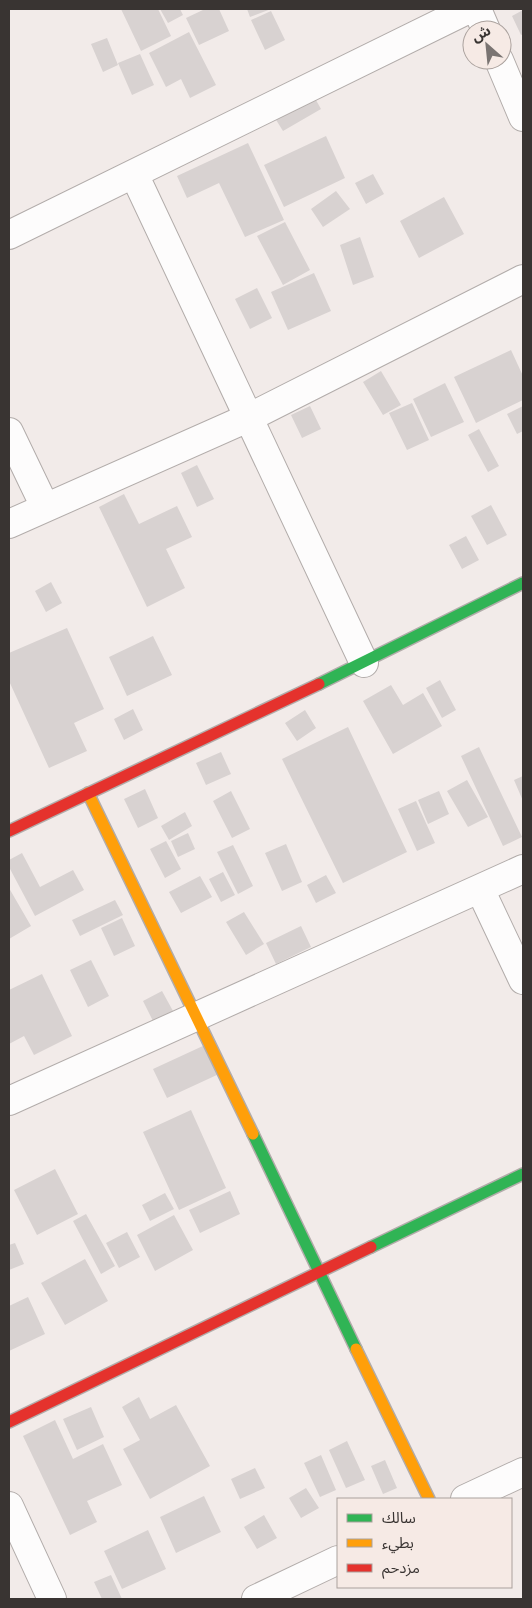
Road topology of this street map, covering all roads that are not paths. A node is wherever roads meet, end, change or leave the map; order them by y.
1 (469, 9) edge
2 (503, 70) edge
3 (523, 117) edge
4 (134, 174) junction
5 (9, 235) edge
6 (523, 279) edge
7 (250, 417) junction
8 (9, 432) edge
9 (46, 507) junction
10 (9, 524) edge
11 (523, 583) edge
12 (364, 663) junction
13 (88, 793) junction
14 (9, 831) edge
15 (523, 869) edge
16 (480, 889) junction
17 (523, 980) edge
18 (196, 1016) junction
19 (9, 1101) edge
20 (523, 1174) edge
21 (319, 1272) junction
22 (9, 1422) edge
23 (523, 1472) edge
24 (429, 1498) edge
25 (467, 1498) edge
26 (9, 1506) edge
27 (337, 1560) edge
28 (52, 1599) edge
29 (256, 1599) edge

1 - 4 street
2 - 3 street
4 - 5 street
4 - 7 street
6 - 7 street
7 - 9 street
7 - 12 street
8 - 9 street
9 - 10 street
11 - 12 street
12 - 13 street
13 - 14 street
13 - 18 street
15 - 16 street
16 - 17 street
16 - 18 street
18 - 19 street
18 - 21 street
20 - 21 street
21 - 22 street
21 - 24 street
23 - 25 street
26 - 28 street
27 - 29 street

